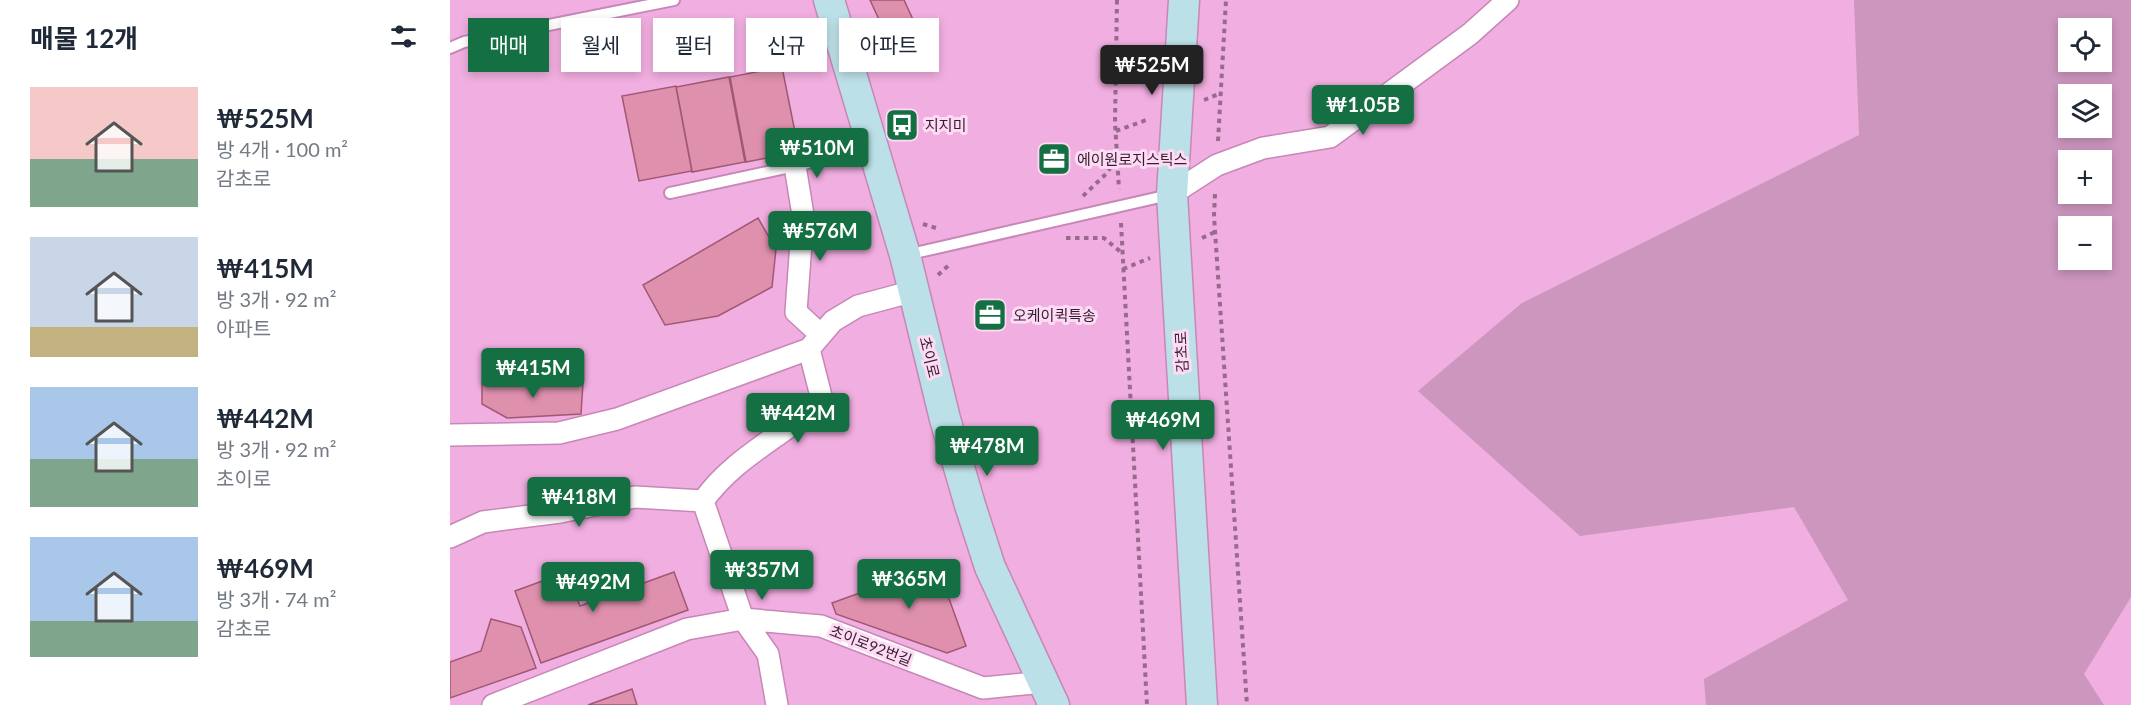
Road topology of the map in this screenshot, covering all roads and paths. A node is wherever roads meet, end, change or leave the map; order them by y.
1 (674, 0) edge
2 (829, 0) edge
3 (1117, 0) edge
4 (1184, 0) edge
5 (1226, 0) edge
6 (1508, 0) edge
7 (450, 48) edge
8 (873, 148) junction
9 (1117, 156) junction
10 (1217, 165) junction
11 (795, 166) junction
12 (670, 193) dead end
13 (1172, 194) junction
14 (1081, 198) dead end
15 (1120, 206) junction
16 (916, 216) dead end
17 (941, 229) dead end
18 (1056, 241) dead end
19 (1122, 254) junction
20 (905, 255) junction
21 (952, 263) dead end
22 (923, 285) junction
23 (815, 342) junction
24 (450, 435) edge
25 (703, 501) junction
26 (450, 537) edge
27 (743, 619) junction
28 (1049, 693) edge
29 (493, 705) edge
30 (777, 705) edge
31 (1146, 705) edge
32 (1202, 705) edge
33 (1247, 705) edge

1 - 7 lane
2 - 8 street, 초이로
3 - 9 path
4 - 13 street, 감초로
5 - 10 path
6 - 10 street
8 - 11 lane
8 - 20 street, 초이로
9 - 14 path
9 - 15 path
10 - 13 street
10 - 33 path
11 - 12 lane
11 - 23 street
13 - 15 lane
13 - 32 street, 감초로
15 - 19 path
15 - 20 lane
16 - 17 path
18 - 19 path
19 - 31 path
20 - 22 street, 초이로
21 - 22 path
22 - 23 street
22 - 28 street, 초이로
23 - 24 street
23 - 25 street
25 - 26 street
25 - 27 street
27 - 28 street, 초이로92번길
27 - 29 street, 초이로92번길
27 - 30 street

